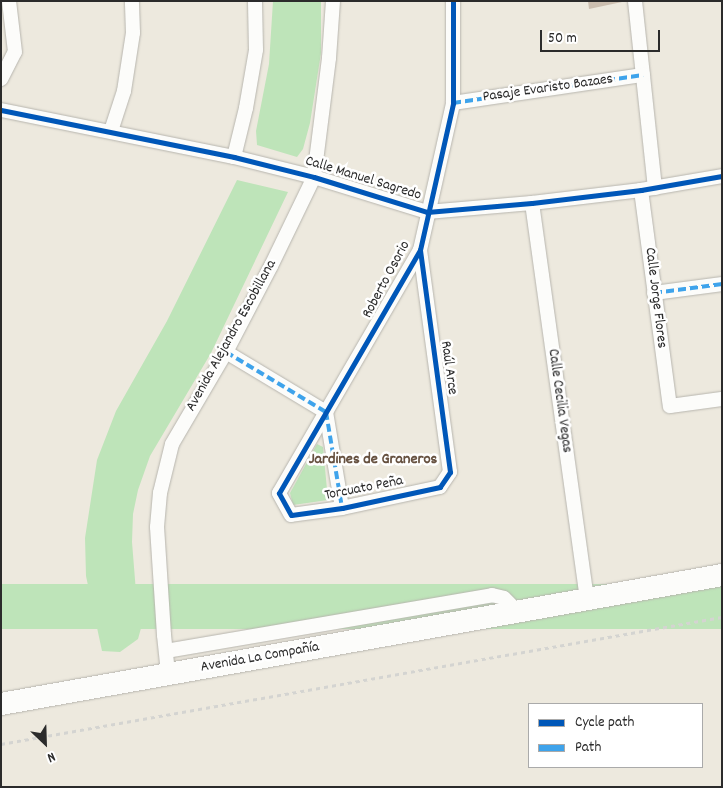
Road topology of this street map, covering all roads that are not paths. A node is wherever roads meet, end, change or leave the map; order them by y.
1 (9, 1) edge
2 (132, 1) edge
3 (254, 1) edge
4 (333, 1) edge
5 (453, 1) edge
6 (635, 1) edge
7 (643, 75) junction
8 (1, 80) edge
9 (453, 103) junction
10 (1, 110) edge
11 (111, 131) junction
12 (234, 157) junction
13 (722, 176) edge
14 (314, 177) junction
15 (648, 189) junction
16 (532, 203) junction
17 (427, 212) junction
18 (420, 250) junction
19 (722, 284) edge
20 (654, 293) junction
21 (226, 352) junction
22 (722, 399) edge
23 (326, 412) junction
24 (440, 487) joint
25 (342, 508) junction
26 (291, 515) joint
27 (722, 575) edge
28 (587, 599) junction
29 (167, 662) junction
30 (1, 704) edge

1 - 8 street
2 - 11 street
3 - 12 street
4 - 14 street, Avenida Alejandro Escobillana
5 - 9 street, Roberto Osorio
6 - 7 street, Calle Jorge Flores
7 - 9 street, Pasaje Evaristo Bazaes
7 - 15 street, Calle Jorge Flores
9 - 17 street, Roberto Osorio
10 - 11 street, Calle Manuel Sagredo
11 - 12 street, Calle Manuel Sagredo
12 - 14 street, Calle Manuel Sagredo
13 - 15 street, Calle Manuel Sagredo
14 - 17 street, Calle Manuel Sagredo
14 - 21 street, Avenida Alejandro Escobillana
15 - 16 street, Calle Manuel Sagredo
15 - 20 street, Calle Jorge Flores
16 - 17 street, Calle Manuel Sagredo
16 - 28 street, Calle Cecilia Vegas
17 - 18 street, Roberto Osorio
18 - 23 street, Roberto Osorio
18 - 24 street, Raúl Arce
19 - 20 street
20 - 22 street, Calle Jorge Flores
21 - 23 street
21 - 29 street, Avenida Alejandro Escobillana
23 - 25 street
23 - 26 street, Roberto Osorio
24 - 25 street, Torcuato Peña
25 - 26 street, Torcuato Peña
27 - 28 main road, Avenida La Compañía
28 - 29 main road, Avenida La Compañía
29 - 30 main road, Avenida La Compañía

